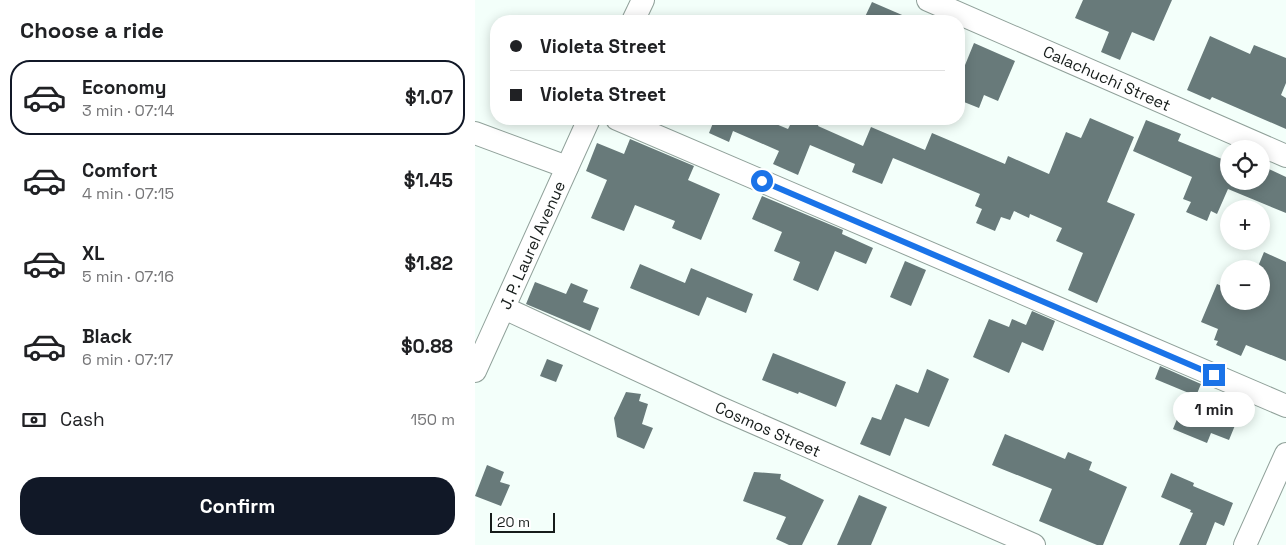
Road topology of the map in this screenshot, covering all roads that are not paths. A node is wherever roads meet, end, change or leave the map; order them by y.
1 (928, 0) edge
2 (962, 15) edge
3 (965, 16) edge
4 (586, 125) edge
5 (631, 125) edge
6 (475, 134) edge
7 (1286, 156) edge
8 (567, 167) junction
9 (503, 308) junction
10 (483, 333) edge
11 (475, 371) edge
12 (1286, 406) edge
13 (1286, 454) edge
14 (1034, 545) edge
15 (1245, 545) edge

1 - 2 street, Calachuchi Street
3 - 7 street, Calachuchi Street
4 - 8 street, J. P. Laurel Avenue
5 - 12 street
6 - 8 street
8 - 9 street, J. P. Laurel Avenue
9 - 10 street, J. P. Laurel Avenue
9 - 14 street, Cosmos Street
10 - 11 street, J. P. Laurel Avenue
13 - 15 street

